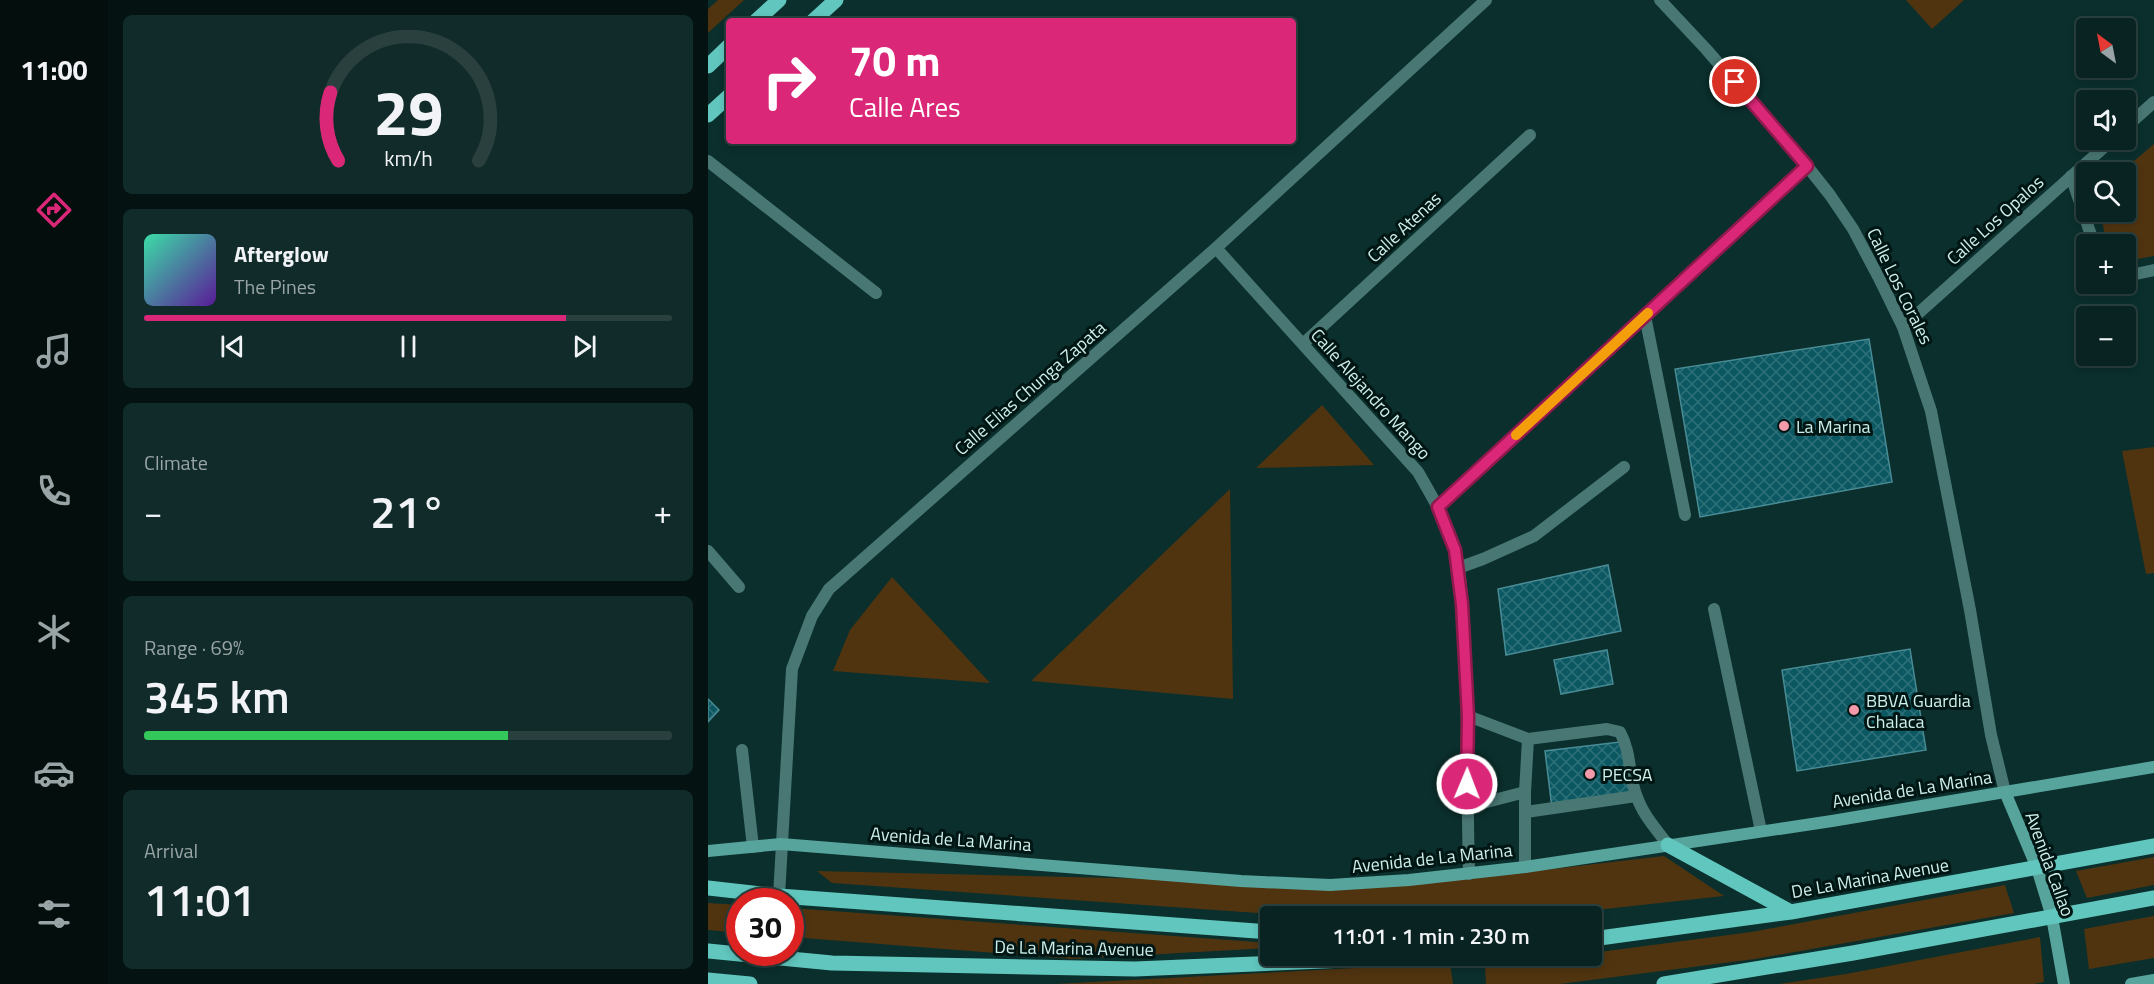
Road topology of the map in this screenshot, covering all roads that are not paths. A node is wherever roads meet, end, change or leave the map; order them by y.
1 (779, 0) edge
2 (836, 0) edge
3 (1486, 0) edge
4 (1660, 0) edge
5 (759, 18) edge
6 (816, 18) edge
7 (726, 49) edge
8 (708, 66) edge
9 (726, 99) edge
10 (2154, 102) edge
11 (708, 115) edge
12 (2136, 118) edge
13 (1530, 135) dead end
14 (2101, 150) edge
15 (708, 161) edge
16 (1807, 166) junction
17 (2071, 176) junction
18 (2091, 234) edge
19 (1216, 248) junction
20 (2154, 270) edge
21 (2136, 274) edge
22 (876, 293) dead end
23 (1645, 316) junction
24 (1903, 327) junction
25 (1303, 344) junction
26 (1624, 467) dead end
27 (1438, 507) junction
28 (1685, 514) dead end
29 (708, 551) edge
30 (1458, 568) junction
31 (739, 587) dead end
32 (1714, 609) dead end
33 (1468, 716) junction
34 (1528, 739) junction
35 (742, 750) dead end
36 (2154, 767) edge
37 (1525, 792) junction
38 (2005, 792) junction
39 (1636, 796) junction
40 (1467, 807) junction
41 (1526, 812) junction
42 (1761, 831) junction
43 (781, 844) junction
44 (1668, 845) junction
45 (2154, 846) edge
46 (753, 847) junction
47 (708, 851) edge
48 (1525, 867) junction
49 (2037, 868) junction
50 (1469, 874) junction
51 (708, 888) edge
52 (779, 888) edge
53 (726, 890) edge
54 (2154, 897) edge
55 (804, 898) edge
56 (1791, 912) junction
57 (2052, 916) junction
58 (1260, 931) edge
59 (1602, 938) edge
60 (708, 951) edge
61 (1260, 963) edge
62 (708, 980) edge
63 (2154, 980) edge
64 (750, 984) edge
65 (1664, 984) edge
66 (2064, 984) edge
67 (2131, 984) edge

1 - 5 main road
2 - 6 main road
3 - 19 street, Calle Elias Chunga Zapata
4 - 16 street, Calle Los Corales
7 - 8 main road
9 - 11 main road
10 - 12 street
13 - 25 street, Calle Atenas
14 - 17 street, Calle Los Opalos
15 - 22 street
16 - 23 street
16 - 24 street, Calle Los Corales
17 - 18 street
17 - 24 street, Calle Los Opalos
19 - 25 street, Calle Alejandro Mango
19 - 43 street, Calle Elias Chunga Zapata
20 - 21 street
23 - 27 street
23 - 28 street
24 - 38 street, Calle Los Corales
25 - 27 street, Calle Alejandro Mango
26 - 30 street
27 - 30 street, Calle Alejandro Mango
29 - 31 street
30 - 33 street, Calle Alejandro Mango
32 - 42 street
33 - 34 street
33 - 40 street, Calle Alejandro Mango
34 - 37 street
34 - 39 street
35 - 46 street
36 - 38 main road, Avenida de La Marina
37 - 40 street
37 - 41 street
38 - 42 main road, Avenida de La Marina
38 - 49 main road, Avenida Callao
39 - 41 street
39 - 44 street
40 - 50 street, Calle Alejandro Mango
41 - 48 street
42 - 44 main road, Avenida de La Marina
43 - 46 main road, Avenida de La Marina
43 - 50 main road, Avenida de La Marina
43 - 52 street, Calle Elias Chunga Zapata
44 - 48 main road, Avenida de La Marina
44 - 56 main road
45 - 49 main road, De La Marina Avenue
46 - 47 main road, Avenida de La Marina
48 - 50 main road, Avenida de La Marina
49 - 56 main road, De La Marina Avenue
49 - 57 main road, Avenida Callao
51 - 53 main road
54 - 57 main road
55 - 58 main road
56 - 59 main road, De La Marina Avenue
57 - 65 main road
57 - 66 main road, Avenida Callao
60 - 61 main road, De La Marina Avenue
62 - 64 main road
63 - 67 main road

